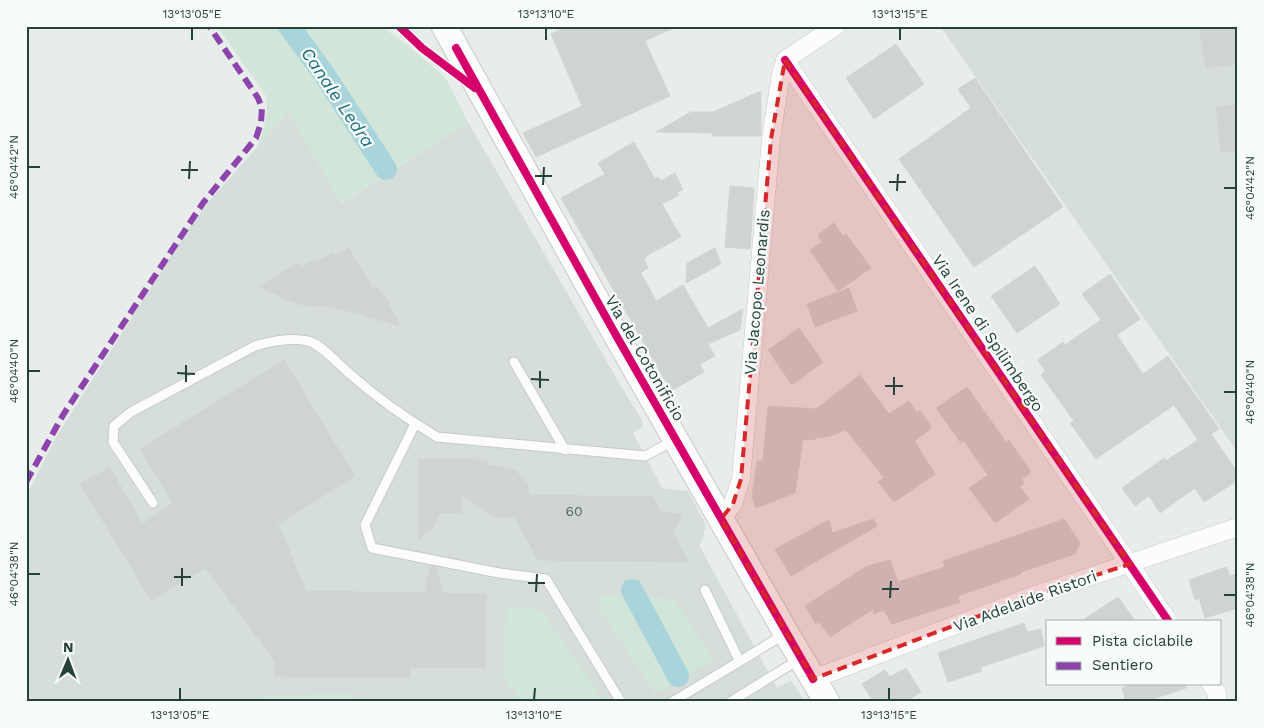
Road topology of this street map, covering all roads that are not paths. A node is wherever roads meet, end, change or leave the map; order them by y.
1 (836, 26) edge
2 (443, 29) edge
3 (785, 60) junction
4 (514, 362) dead end
5 (415, 424) junction
6 (676, 439) junction
7 (565, 450) junction
8 (153, 503) dead end
9 (721, 519) junction
10 (1238, 527) edge
11 (1130, 564) junction
12 (705, 590) dead end
13 (1168, 620) edge
14 (786, 633) junction
15 (801, 658) junction
16 (740, 660) junction
17 (813, 679) junction
18 (1212, 686) edge
19 (621, 702) edge
20 (672, 702) edge
21 (730, 702) edge
22 (827, 702) edge
23 (1217, 702) edge

1 - 3 street
2 - 6 main road, Via del Cotonificio
3 - 9 street, Via Jacopo Leonardis
3 - 11 street, Via Irene di Spilimbergo
4 - 7 lane
5 - 7 lane
5 - 8 lane
5 - 19 lane
6 - 7 lane
6 - 9 main road, Via del Cotonificio
9 - 14 main road, Via del Cotonificio
10 - 11 street, Via Adelaide Ristori
11 - 13 street, Via Irene di Spilimbergo
11 - 17 street, Via Adelaide Ristori
12 - 16 lane
14 - 15 main road, Via del Cotonificio
14 - 16 lane
15 - 17 main road, Via del Cotonificio
15 - 21 lane
16 - 20 lane
17 - 22 main road, Via del Cotonificio
18 - 23 street

